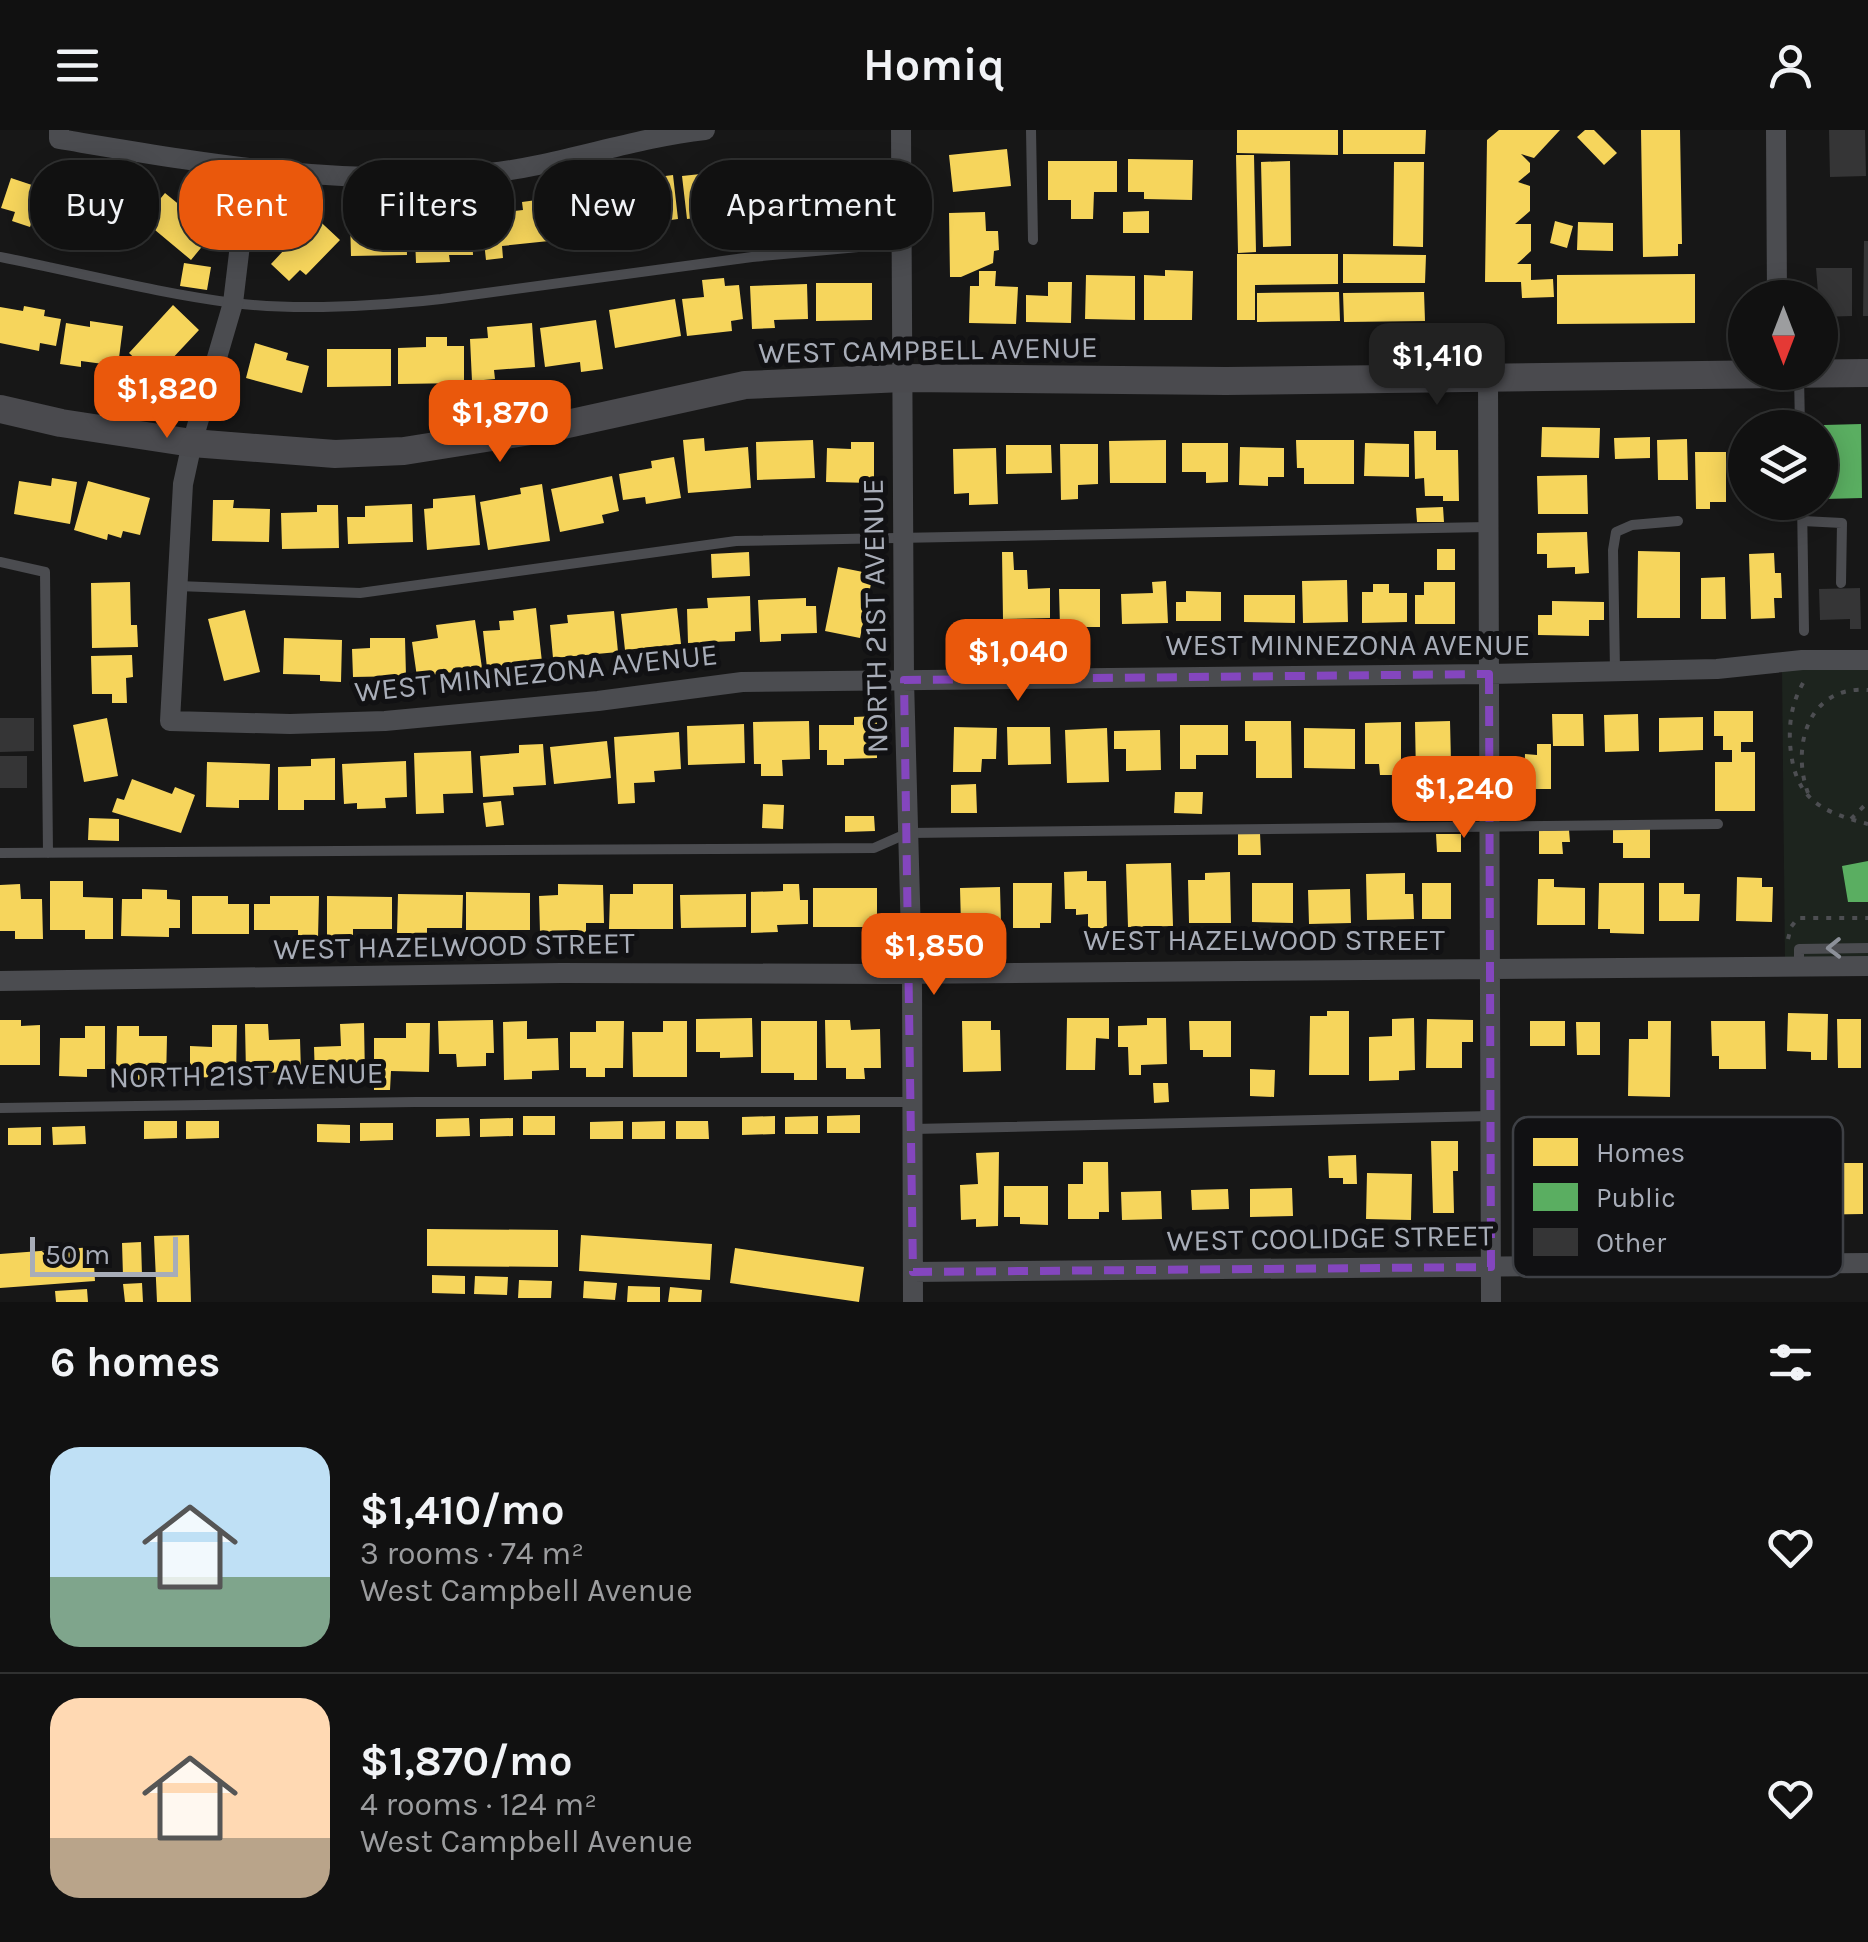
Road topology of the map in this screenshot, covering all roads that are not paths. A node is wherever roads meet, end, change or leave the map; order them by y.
1 (704, 130) edge
2 (901, 130) edge
3 (1031, 130) edge
4 (1776, 130) edge
5 (59, 134) edge
6 (197, 160) edge
7 (901, 160) edge
8 (323, 175) edge
9 (1033, 240) dead end
10 (240, 250) edge
11 (827, 250) edge
12 (902, 250) edge
13 (0, 257) edge
14 (1776, 280) edge
15 (233, 303) junction
16 (1838, 373) edge
17 (1868, 373) edge
18 (1728, 374) edge
19 (903, 378) junction
20 (1488, 379) junction
21 (0, 408) edge
22 (192, 443) junction
23 (1678, 521) dead end
24 (1803, 521) joint
25 (1488, 527) junction
26 (904, 538) junction
27 (0, 562) edge
28 (1842, 583) dead end
29 (176, 586) junction
30 (1804, 631) dead end
31 (1868, 660) edge
32 (1615, 672) junction
33 (1489, 674) junction
34 (904, 680) junction
35 (1718, 824) dead end
36 (1490, 826) junction
37 (908, 833) junction
38 (0, 853) edge
39 (48, 853) junction
40 (1868, 948) edge
41 (1796, 955) junction
42 (1868, 966) edge
43 (1490, 969) junction
44 (912, 974) junction
45 (0, 980) edge
46 (912, 1102) junction
47 (0, 1108) edge
48 (1490, 1116) junction
49 (912, 1129) junction
50 (1843, 1263) edge
51 (1868, 1263) edge
52 (1491, 1267) junction
53 (1513, 1267) edge
54 (913, 1272) junction
55 (913, 1302) edge
56 (1491, 1302) edge

1 - 8 street
2 - 7 street, NORTH 21ST AVENUE
3 - 9 lane
4 - 14 street
5 - 6 street
10 - 15 street
11 - 15 lane
12 - 19 street, NORTH 21ST AVENUE
13 - 15 lane
15 - 22 street
16 - 17 street, WEST CAMPBELL AVENUE
18 - 20 street, WEST CAMPBELL AVENUE
19 - 20 street, WEST CAMPBELL AVENUE
19 - 22 street, WEST CAMPBELL AVENUE
19 - 26 street, NORTH 21ST AVENUE
20 - 25 street
21 - 22 street, WEST CAMPBELL AVENUE
22 - 29 street
23 - 32 lane
24 - 28 lane
24 - 30 lane
25 - 26 lane
25 - 33 street
26 - 29 lane
26 - 34 street, NORTH 21ST AVENUE
27 - 39 lane
29 - 34 street, WEST MINNEZONA AVENUE
31 - 32 street, WEST MINNEZONA AVENUE
32 - 33 street, WEST MINNEZONA AVENUE
33 - 34 street, WEST MINNEZONA AVENUE
33 - 36 street
34 - 37 street, NORTH 21ST AVENUE
35 - 36 lane
36 - 37 lane
36 - 43 street
37 - 39 lane
37 - 44 street, NORTH 21ST AVENUE
38 - 39 lane
40 -> 41 lane
41 - 42 street, WEST HAZELWOOD STREET
41 - 43 street, WEST HAZELWOOD STREET
43 - 44 street, WEST HAZELWOOD STREET
43 - 48 street
44 - 45 street, WEST HAZELWOOD STREET
44 - 46 street, NORTH 21ST AVENUE
46 - 47 lane, NORTH 21ST AVENUE
46 - 49 street, NORTH 21ST AVENUE
48 - 49 lane
48 - 52 street
49 - 54 street, NORTH 21ST AVENUE
50 - 51 street, WEST COOLIDGE STREET
52 - 53 street, WEST COOLIDGE STREET
52 - 54 street, WEST COOLIDGE STREET
52 - 56 street
54 - 55 street, NORTH 21ST AVENUE

